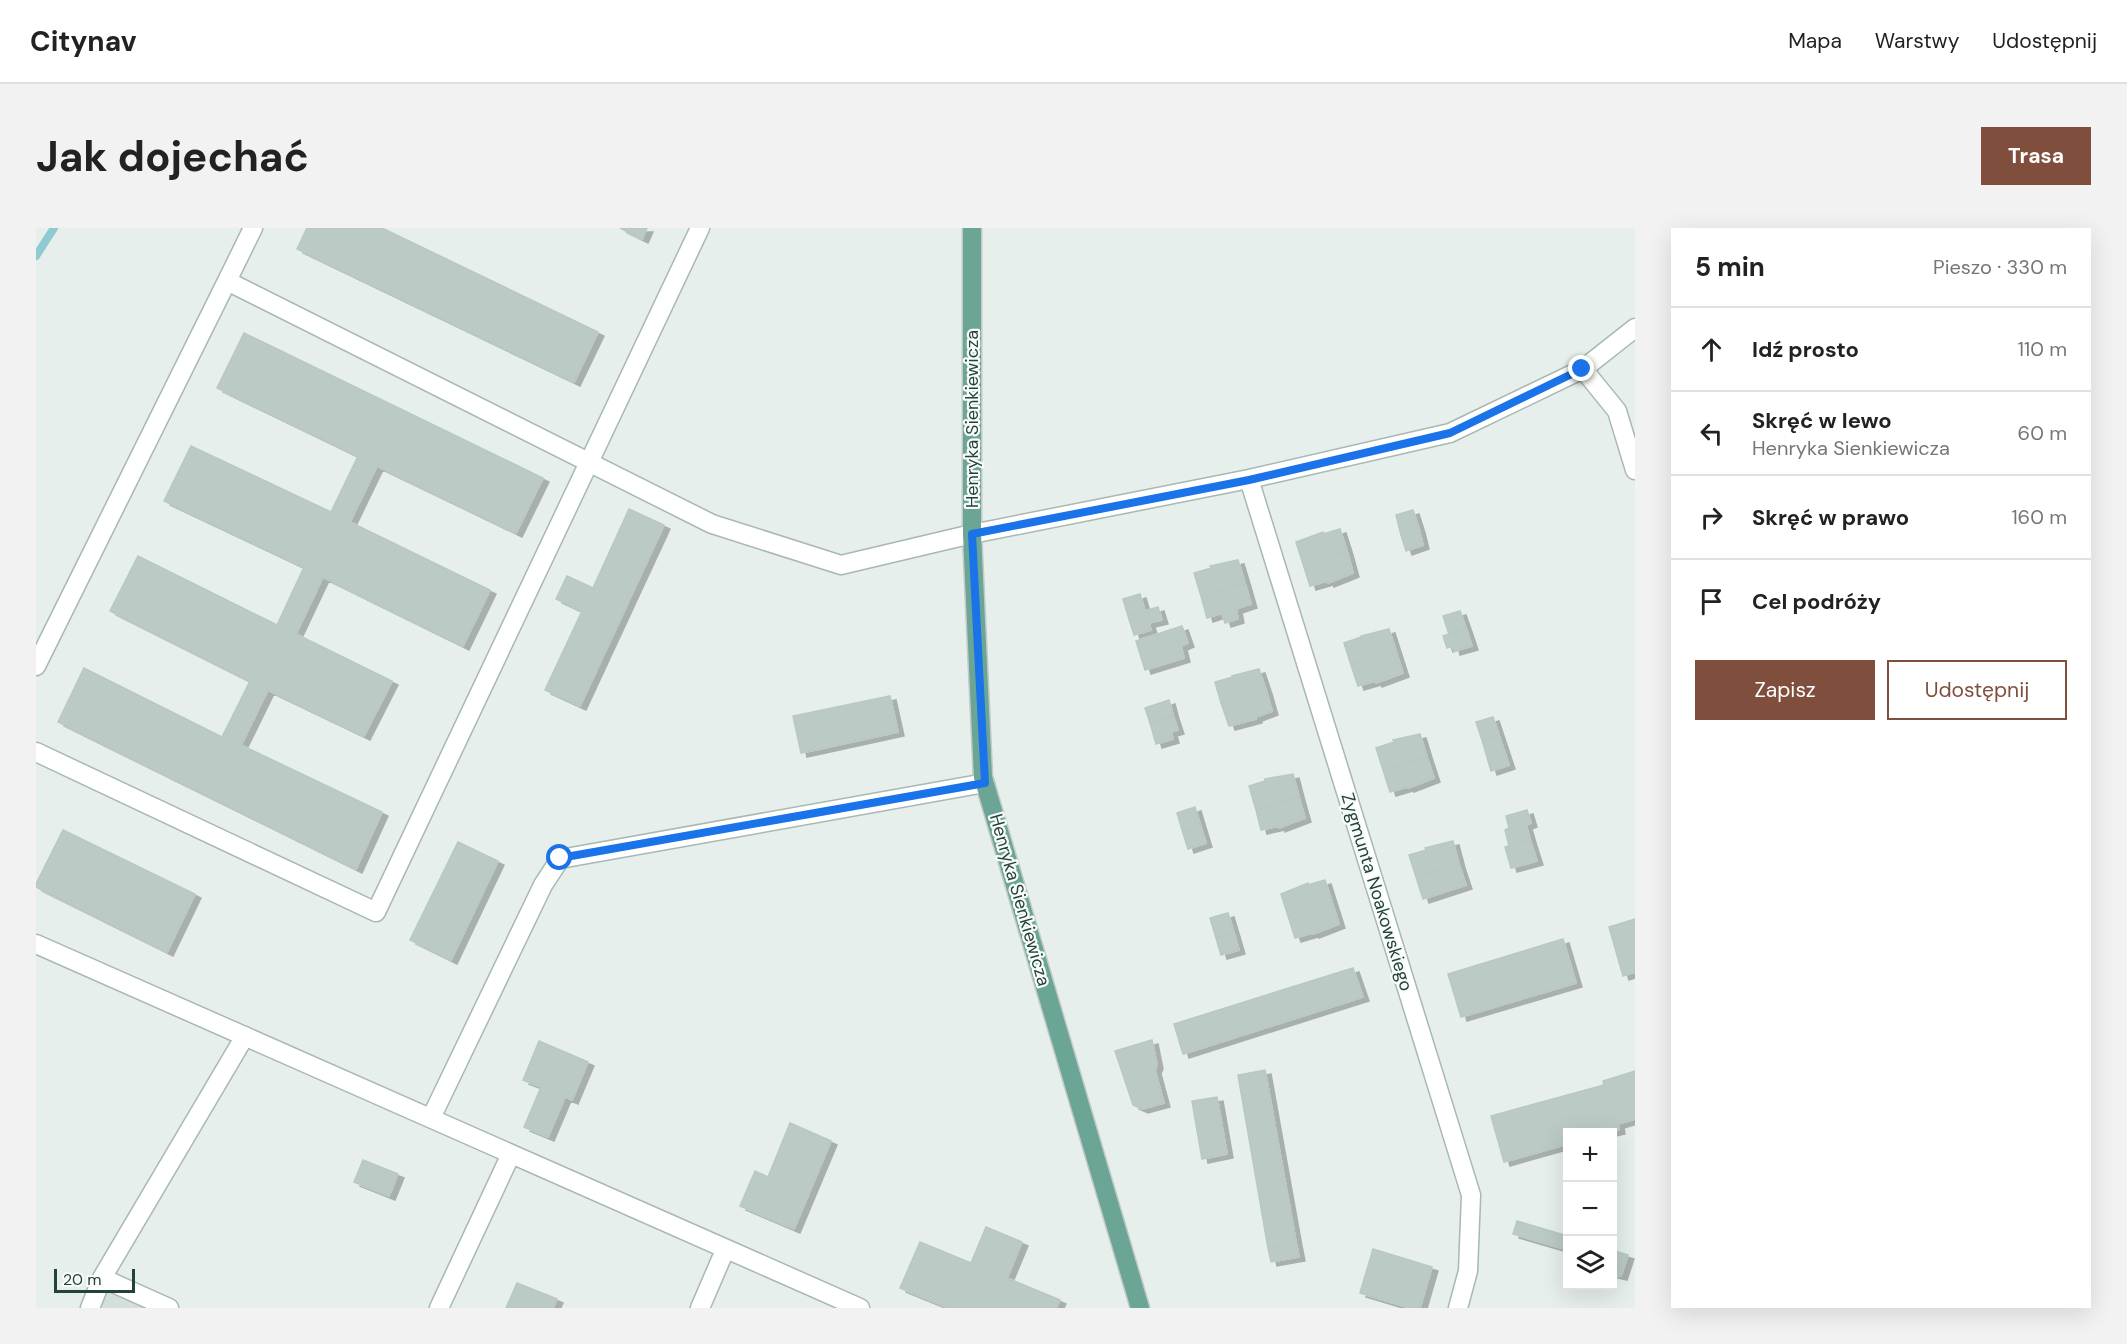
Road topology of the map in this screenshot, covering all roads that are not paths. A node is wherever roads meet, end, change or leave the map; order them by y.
1 (253, 228) edge
2 (700, 228) edge
3 (972, 228) edge
4 (226, 281) junction
5 (1635, 328) edge
6 (1582, 369) junction
7 (587, 462) junction
8 (1635, 470) edge
9 (1249, 480) junction
10 (972, 534) junction
11 (36, 666) edge
12 (36, 752) edge
13 (985, 783) junction
14 (36, 944) edge
15 (245, 1036) junction
16 (431, 1118) junction
17 (511, 1154) junction
18 (725, 1250) junction
19 (102, 1278) junction
20 (90, 1308) edge
21 (169, 1308) edge
22 (439, 1308) edge
23 (700, 1308) edge
24 (860, 1308) edge
25 (1140, 1308) edge
26 (1458, 1308) edge

1 - 4 street
2 - 7 street
3 - 10 main road, Henryka Sienkiewicza
4 - 7 street
4 - 11 street
5 - 6 street
6 - 8 street
6 - 9 street
7 - 10 street
7 - 12 street
9 - 10 street
9 - 26 street, Zygmunta Noakowskiego
10 - 13 main road, Henryka Sienkiewicza
13 - 16 street
13 - 25 main road, Henryka Sienkiewicza
14 - 15 street
15 - 16 street
15 - 19 street
16 - 17 street
17 - 18 street
17 - 22 street
18 - 23 street
18 - 24 street
19 - 20 street
19 - 21 street

